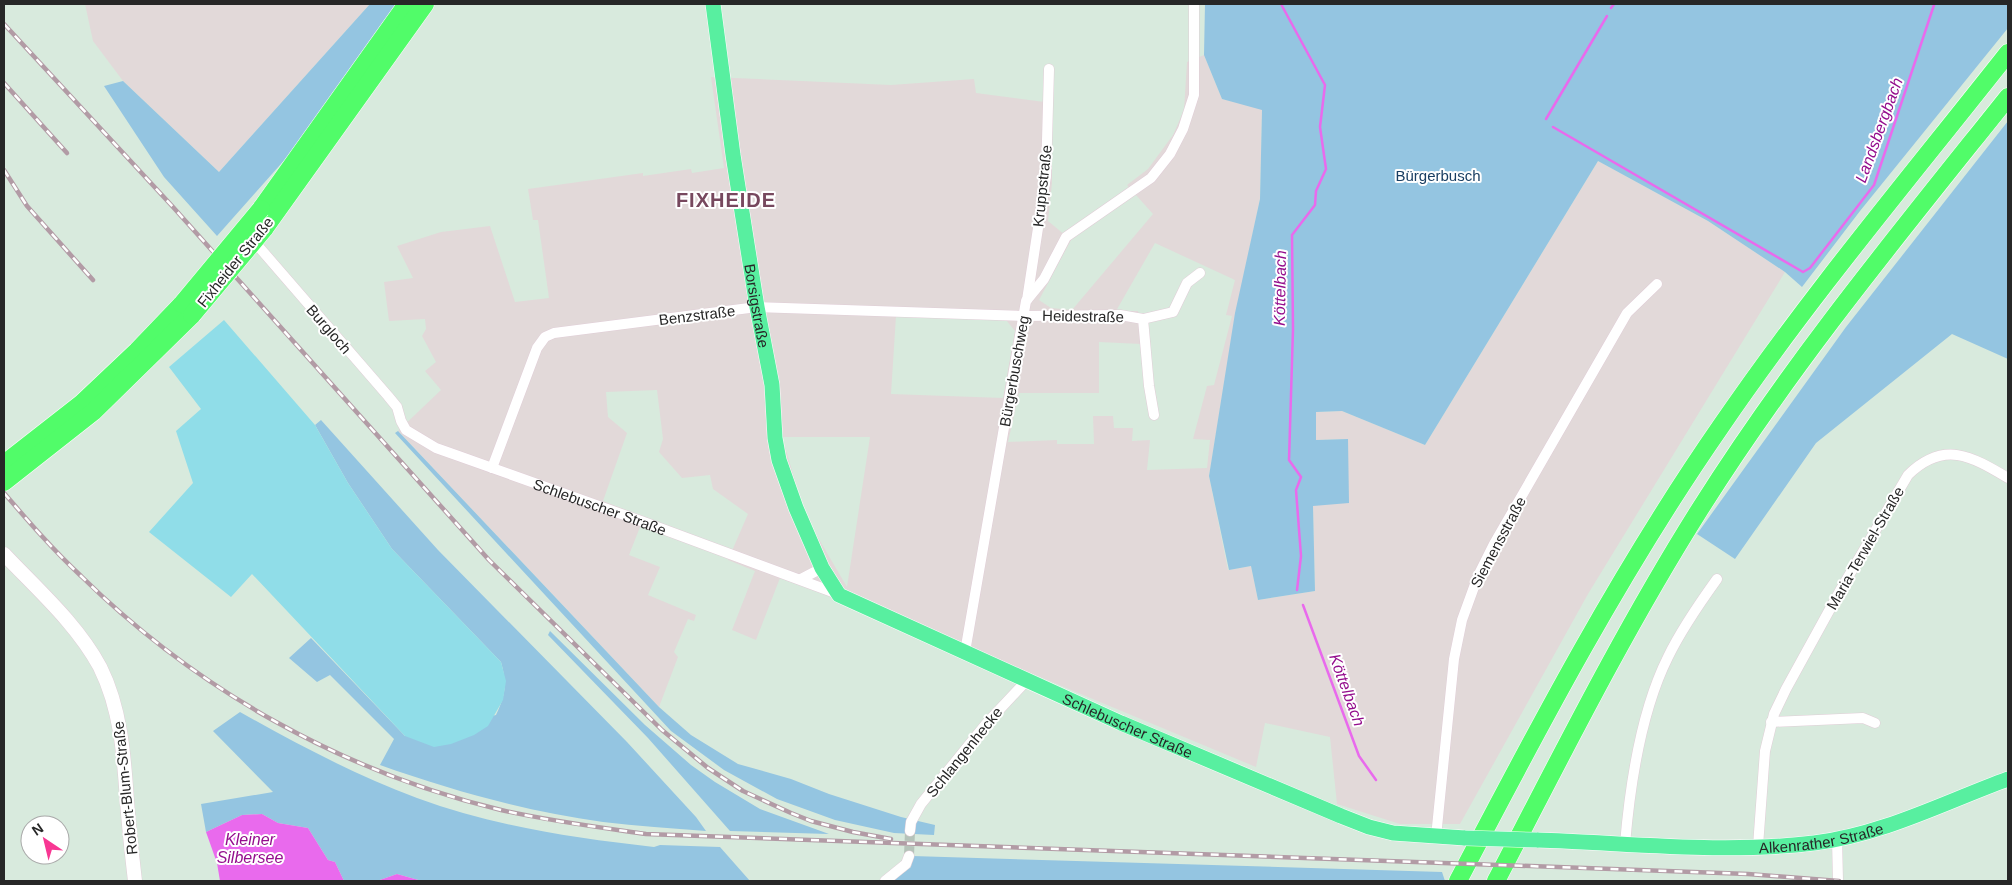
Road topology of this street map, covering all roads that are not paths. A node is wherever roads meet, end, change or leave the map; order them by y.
1 (407, 4) edge
2 (425, 4) edge
3 (713, 4) edge
4 (1194, 4) edge
5 (2008, 53) edge
6 (1048, 69) dead end
7 (2008, 97) edge
8 (256, 232) junction
9 (1200, 273) dead end
10 (1657, 284) dead end
11 (1026, 301) junction
12 (757, 307) junction
13 (187, 310) junction
14 (1023, 316) junction
15 (1143, 318) junction
16 (1154, 415) dead end
17 (403, 427) joint
18 (4, 464) edge
19 (492, 468) junction
20 (2008, 478) edge
21 (4, 482) edge
22 (4, 554) edge
23 (822, 568) junction
24 (801, 579) junction
25 (1717, 579) dead end
26 (839, 594) junction
27 (964, 652) junction
28 (1028, 679) junction
29 (1772, 722) junction
30 (1875, 722) dead end
31 (2008, 779) edge
32 (910, 831) tunnel mouth
33 (1436, 836) junction
34 (1837, 839) junction
35 (1537, 840) joint
36 (1625, 844) junction
37 (1758, 846) junction
38 (909, 856) tunnel mouth
39 (135, 881) edge
40 (885, 881) edge
41 (1458, 881) edge
42 (1496, 881) edge
43 (1838, 881) edge

1 - 13 highway, Fixheider Straße, bridge
2 - 8 highway, Fixheider Straße
3 - 12 main road, Borsigstraße
4 - 11 street, Bürgerbuschweg
5 - 41 highway
6 - 11 street, Kruppstraße
7 - 42 highway
8 - 13 highway, Fixheider Straße, bridge
8 - 17 street, Burgloch
9 - 15 street, Heidestraße
10 - 33 street, Siemensstraße
11 - 14 street, Bürgerbuschweg
12 - 14 street, Benzstraße
12 - 19 street, Benzstraße
12 - 23 main road, Borsigstraße
13 - 18 highway, Fixheider Straße
13 - 21 highway, Fixheider Straße
14 - 15 street, Heidestraße
14 - 27 street, Bürgerbuschweg
15 - 16 street, Heidestraße
17 - 19 street, Schlebuscher Straße
19 - 24 street, Schlebuscher Straße
20 - 29 street, Maria-Terwiel-Straße
22 - 39 main road, Robert-Blum-Straße
23 - 24 street
23 - 26 main road, Borsigstraße
24 - 26 street, Schlebuscher Straße
25 - 36 street
26 - 27 main road, Schlebuscher Straße
27 - 28 main road, Schlebuscher Straße
28 - 32 street, Schlangenhecke
28 - 33 main road, Schlebuscher Straße
29 - 30 street
29 - 37 street, Maria-Terwiel-Straße
31 - 34 main road, Alkenrather Straße
33 - 35 main road, Schlebuscher Straße, bridge
34 - 37 main road, Alkenrather Straße
34 - 43 street
35 - 36 main road, Alkenrather Straße
36 - 37 main road, Alkenrather Straße
38 - 40 street

